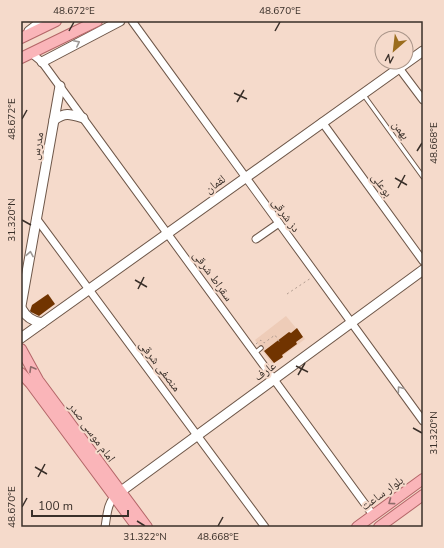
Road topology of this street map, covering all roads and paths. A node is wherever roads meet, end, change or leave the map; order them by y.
1 (42, 21) edge
2 (56, 21) edge
3 (97, 21) edge
4 (120, 21) edge
5 (132, 21) edge
6 (21, 38) edge
7 (423, 50) edge
8 (31, 53) junction
9 (414, 57) edge
10 (21, 58) edge
11 (42, 62) junction
12 (396, 70) edge
13 (400, 70) edge
14 (60, 86) junction
15 (363, 94) junction
16 (423, 100) edge
17 (83, 118) junction
18 (54, 120) junction
19 (322, 122) junction
20 (423, 177) edge
21 (245, 178) junction
22 (36, 218) junction
23 (279, 223) junction
24 (167, 233) junction
25 (256, 239) dead end
26 (423, 261) edge
27 (423, 270) edge
28 (316, 274) junction
29 (89, 289) junction
30 (287, 294) dead end
31 (21, 307) edge
32 (42, 322) junction
33 (351, 323) junction
34 (21, 338) edge
35 (280, 343) dead end
36 (261, 348) dead end
37 (21, 349) edge
38 (253, 350) junction
39 (21, 373) edge
40 (274, 379) junction
41 (423, 421) edge
42 (197, 435) junction
43 (423, 479) edge
44 (117, 494) junction
45 (423, 495) edge
46 (373, 515) junction
47 (105, 527) edge
48 (137, 527) edge
49 (147, 527) edge
50 (265, 527) edge
51 (357, 527) edge
52 (380, 527) edge

1 - 6 street
2 - 6 main road
3 - 8 main road
11 -> 4 street
5 - 21 street, دز شرقی
7 - 9 street, لقمان
8 - 10 main road
8 - 11 street, سقراط شرقی
11 - 14 street, سقراط شرقی
12 - 15 street, لقمان
13 - 16 street
14 - 17 street, سقراط شرقی
14 - 18 street, مدرس
15 - 19 street, لقمان
15 - 20 lane, بهمن
17 - 18 street
17 - 24 street, سقراط شرقی
18 - 22 street, مدرس
19 - 21 street, لقمان
19 - 26 street, بوعلی
21 - 23 street, دز شرقی
21 - 24 street, لقمان
22 - 29 street, منصفی شرقی
31 -> 22 street, مدرس
23 - 25 street
23 - 28 street, دز شرقی
24 - 29 street, لقمان
24 - 38 street, سقراط شرقی
27 - 33 street, عارف
28 - 30 path
28 - 33 street, دز شرقی
29 - 32 street, لقمان
29 - 42 street, منصفی شرقی
31 - 32 street
32 - 34 street, لقمان
33 - 40 street, عارف
41 -> 33 street, دز شرقی
35 - 38 path
36 - 38 lane
44 -> 37 main road, امام موسی صدر
38 - 40 street, سقراط شرقی
39 - 44 main road, امام موسی صدر
40 - 42 street, عارف
40 - 46 street, سقراط شرقی
42 - 44 street, عارف
42 - 50 street, منصفی شرقی
43 -> 46 main road, بلوار ساعت
44 - 47 street
44 - 48 main road, امام موسی صدر
44 - 49 main road, امام موسی صدر
45 - 52 main road
46 - 51 main road, بلوار ساعت

